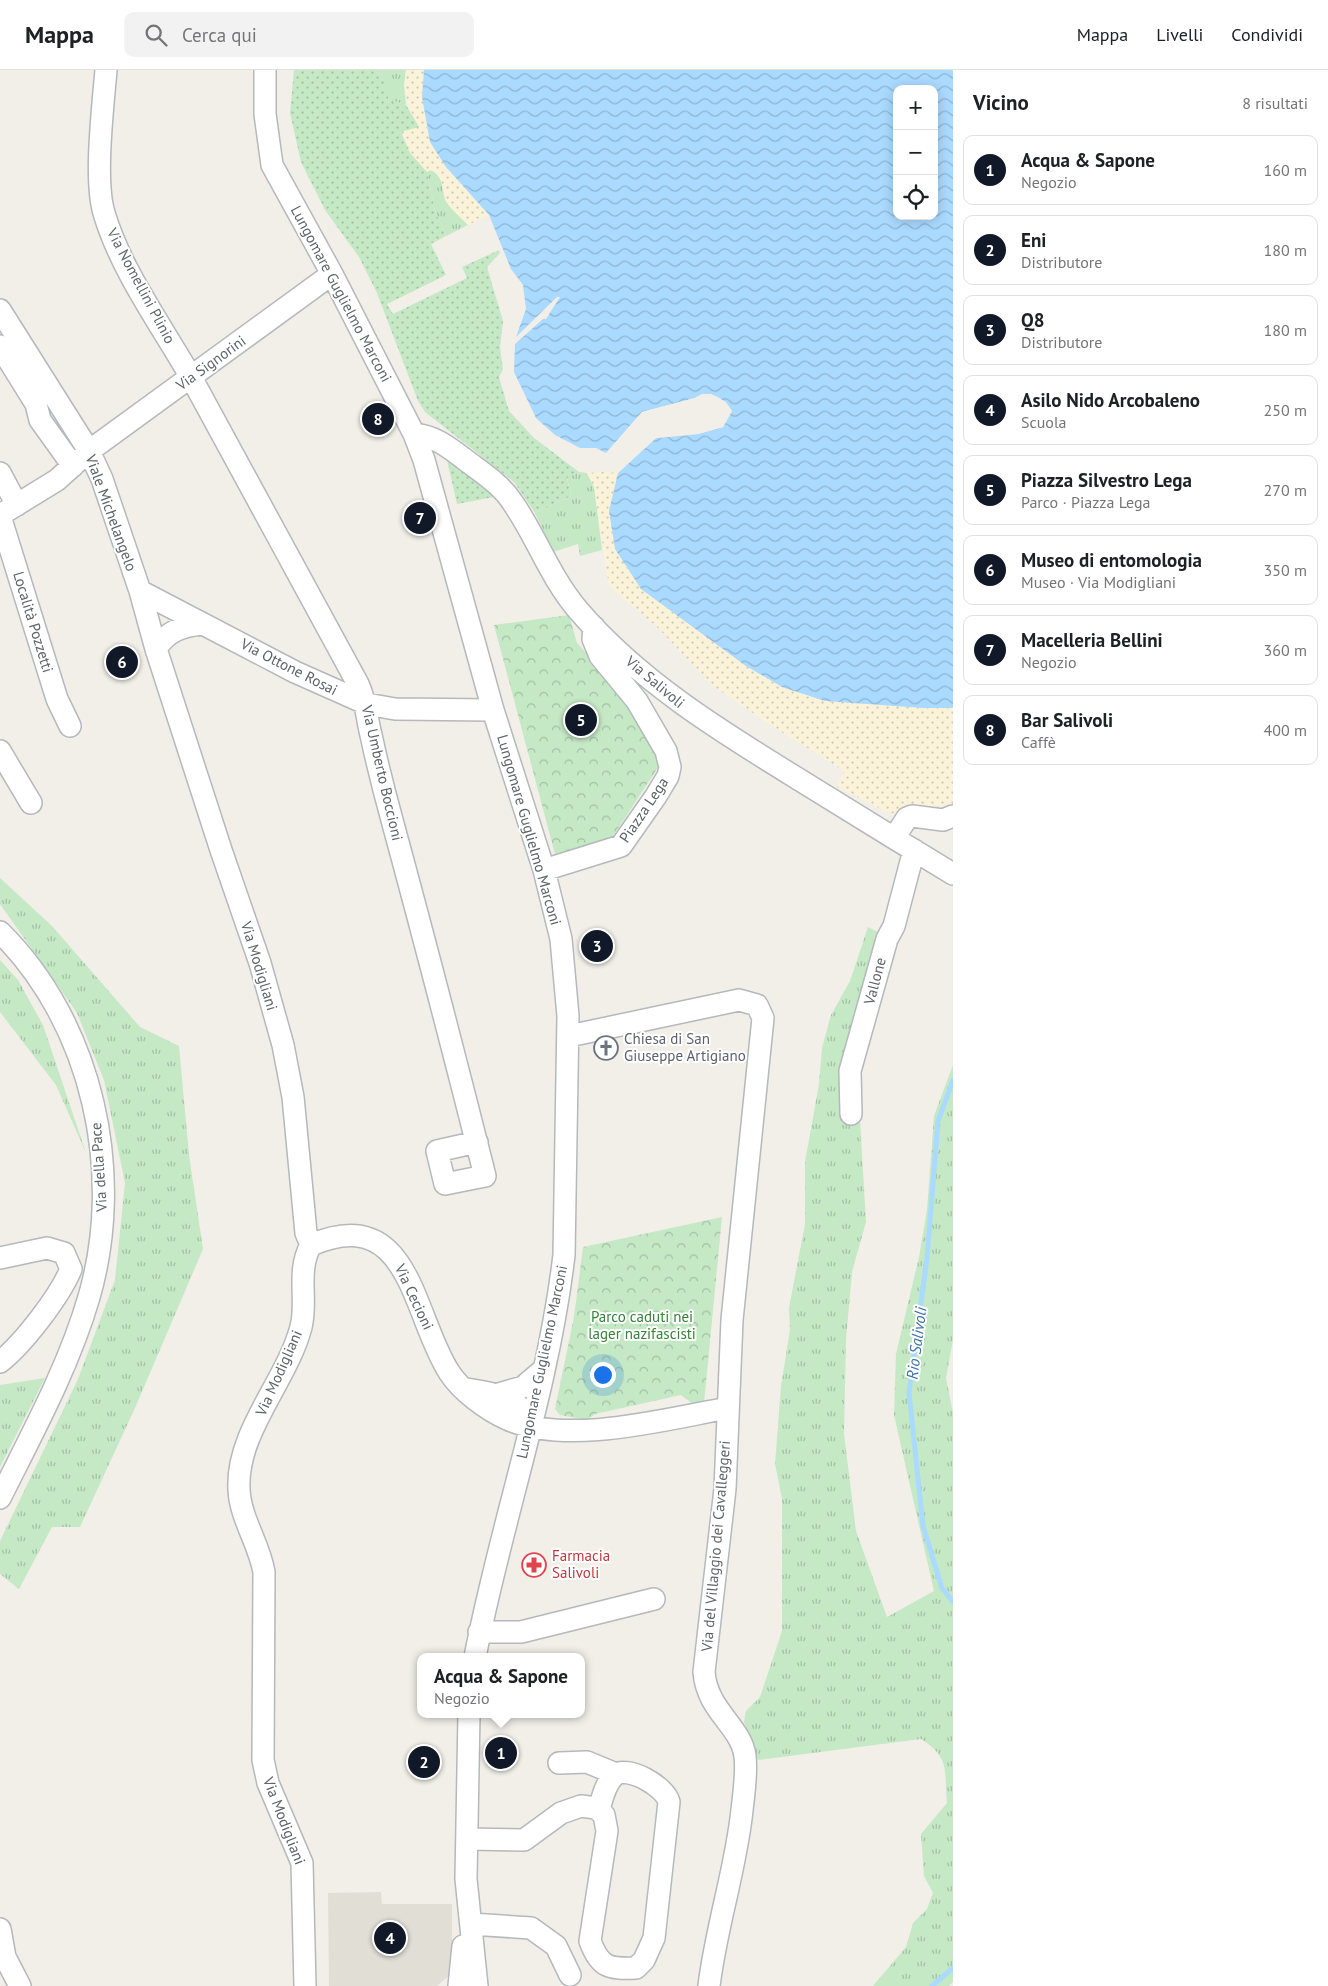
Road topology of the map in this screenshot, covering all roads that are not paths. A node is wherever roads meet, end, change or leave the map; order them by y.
1 (106, 70) edge
2 (265, 70) edge
3 (332, 274) junction
4 (0, 310) edge
5 (0, 346) edge
6 (191, 378) junction
7 (414, 434) junction
8 (89, 451) junction
9 (73, 466) junction
10 (0, 473) edge
11 (5, 512) edge
12 (140, 591) junction
13 (202, 624) junction
14 (594, 628) junction
15 (156, 649) junction
16 (367, 704) junction
17 (493, 710) junction
18 (70, 726) dead end
19 (0, 751) edge
20 (31, 803) dead end
21 (953, 816) edge
22 (894, 838) junction
23 (914, 850) junction
24 (544, 870) junction
25 (953, 874) edge
26 (0, 932) edge
27 (569, 1036) junction
28 (851, 1114) dead end
29 (477, 1142) dead end
30 (311, 1245) junction
31 (0, 1258) edge
32 (0, 1362) edge
33 (544, 1370) junction
34 (465, 1389) junction
35 (496, 1395) junction
36 (728, 1408) junction
37 (532, 1426) junction
38 (0, 1498) edge
39 (654, 1599) dead end
40 (479, 1632) junction
41 (476, 1653) edge
42 (469, 1718) edge
43 (559, 1763) dead end
44 (616, 1774) junction
45 (599, 1810) junction
46 (467, 1838) junction
47 (468, 1901) junction
48 (471, 1924) junction
49 (0, 1929) edge
50 (596, 1958) junction
51 (9, 1975) edge
52 (567, 1981) edge
53 (305, 1986) edge
54 (459, 1986) edge
55 (477, 1986) edge
56 (708, 1986) edge

1 - 6 street, Via Nomellini Plinio
2 - 3 street, Lungomare Guglielmo Marconi
3 - 6 street, Via Signorini
3 - 7 street, Lungomare Guglielmo Marconi
4 - 8 street, Viale Michelangelo
5 - 9 street
6 - 8 street, Via Signorini
6 - 16 street, Via Umberto Boccioni
7 - 14 street, Via Salivoli
7 - 17 street, Lungomare Guglielmo Marconi
8 - 9 street
8 - 12 street, Viale Michelangelo
9 - 11 street
10 - 11 street, Località Pozzetti
11 - 18 street, Località Pozzetti
12 - 13 street, Via Ottone Rosai
12 - 15 street, Viale Michelangelo
13 - 15 street
13 - 16 street, Via Ottone Rosai
14 - 22 street, Via Salivoli
14 - 24 street, Piazza Lega
15 - 30 street, Via Modigliani
16 - 17 street, Via Ottone Rosai
16 - 29 street, Via Umberto Boccioni
17 - 24 street, Lungomare Guglielmo Marconi
19 - 20 street
21 - 22 street
22 - 23 street, Via Salivoli
23 - 25 street, Via Salivoli
23 - 28 street, Vallone
24 - 27 street, Lungomare Guglielmo Marconi
26 - 38 street, Via della Pace
27 - 33 street, Lungomare Guglielmo Marconi
27 - 36 street, Via del Villaggio dei Cavalleggeri
30 - 34 street, Via Cecioni
30 - 53 street, Via Modigliani
31 - 32 street
33 - 35 street
33 - 37 street, Lungomare Guglielmo Marconi
34 - 35 street
34 - 37 street, Via Cecioni
35 - 37 street
36 - 37 street, Via Cecioni
36 - 56 street, Via del Villaggio dei Cavalleggeri
37 - 40 street, Lungomare Guglielmo Marconi
39 - 40 street
40 - 41 street, Lungomare Guglielmo Marconi
42 - 46 street
43 - 44 street
44 - 45 street
44 - 50 street
45 - 46 street
45 - 50 street
46 - 47 street
47 - 48 street
47 - 54 street
48 - 52 street
48 - 55 street
49 - 51 street
50 - 52 street

